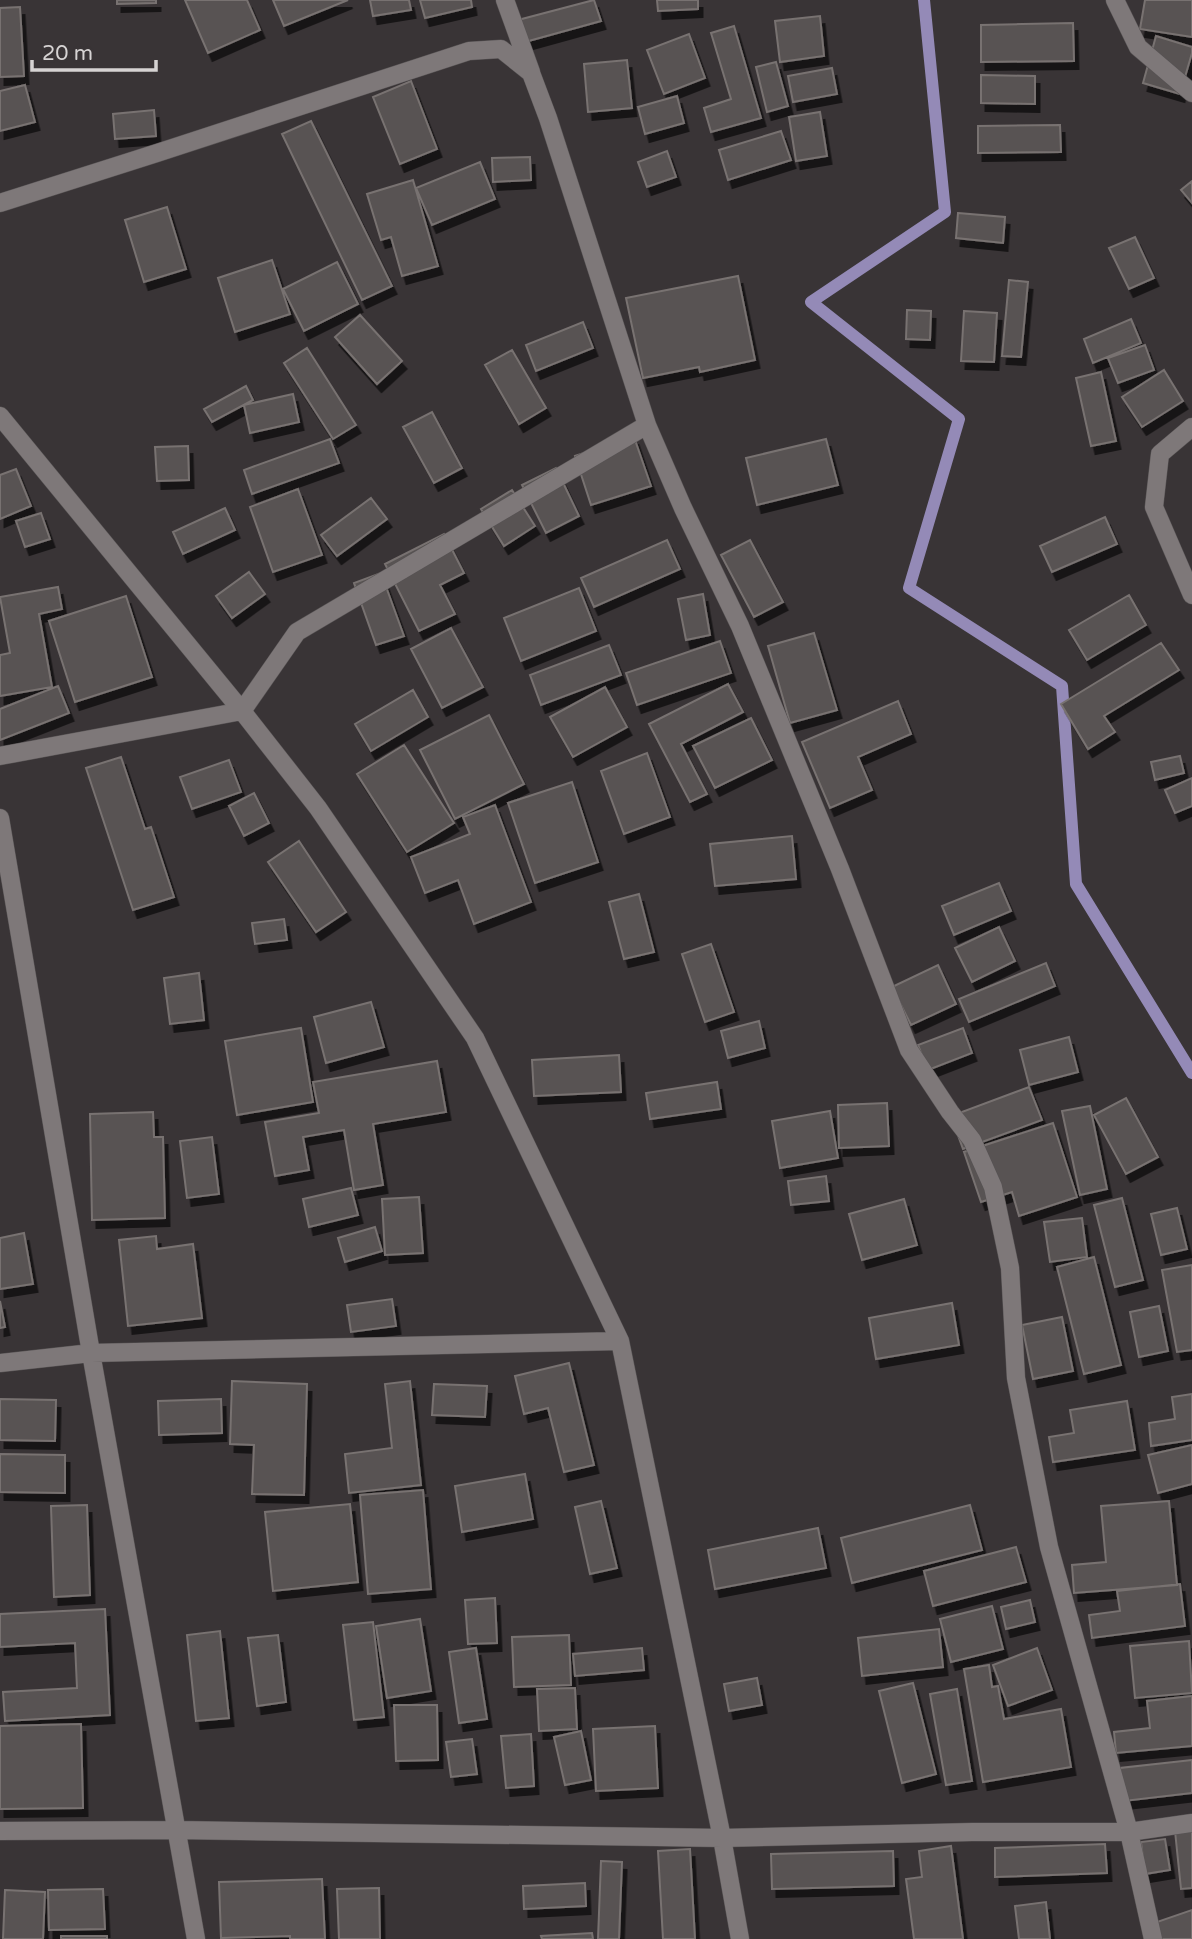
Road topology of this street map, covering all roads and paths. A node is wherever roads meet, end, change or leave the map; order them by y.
1 (505, 0) edge
2 (1115, 0) edge
3 (531, 73) junction
4 (1192, 93) edge
5 (0, 203) edge
6 (0, 416) edge
7 (647, 425) junction
8 (1192, 427) edge
9 (1192, 595) edge
10 (242, 711) junction
11 (0, 756) edge
12 (0, 818) edge
13 (620, 1341) junction
14 (91, 1353) junction
15 (0, 1363) edge
16 (1192, 1823) edge
17 (176, 1830) junction
18 (0, 1831) edge
19 (1129, 1832) junction
20 (722, 1838) junction
21 (196, 1939) edge
22 (740, 1939) edge
23 (1153, 1939) edge

1 - 3 street
2 - 4 street
3 - 5 street
3 - 7 street
6 - 10 street
7 - 10 street
7 - 19 street
8 - 9 street
10 - 11 street
10 - 13 street
12 - 14 street
13 - 14 street
13 - 20 street
14 - 15 street
14 - 17 street
16 - 19 street
17 - 18 street
17 - 20 street
17 - 21 street
19 - 20 street
19 - 23 street
20 - 22 street

